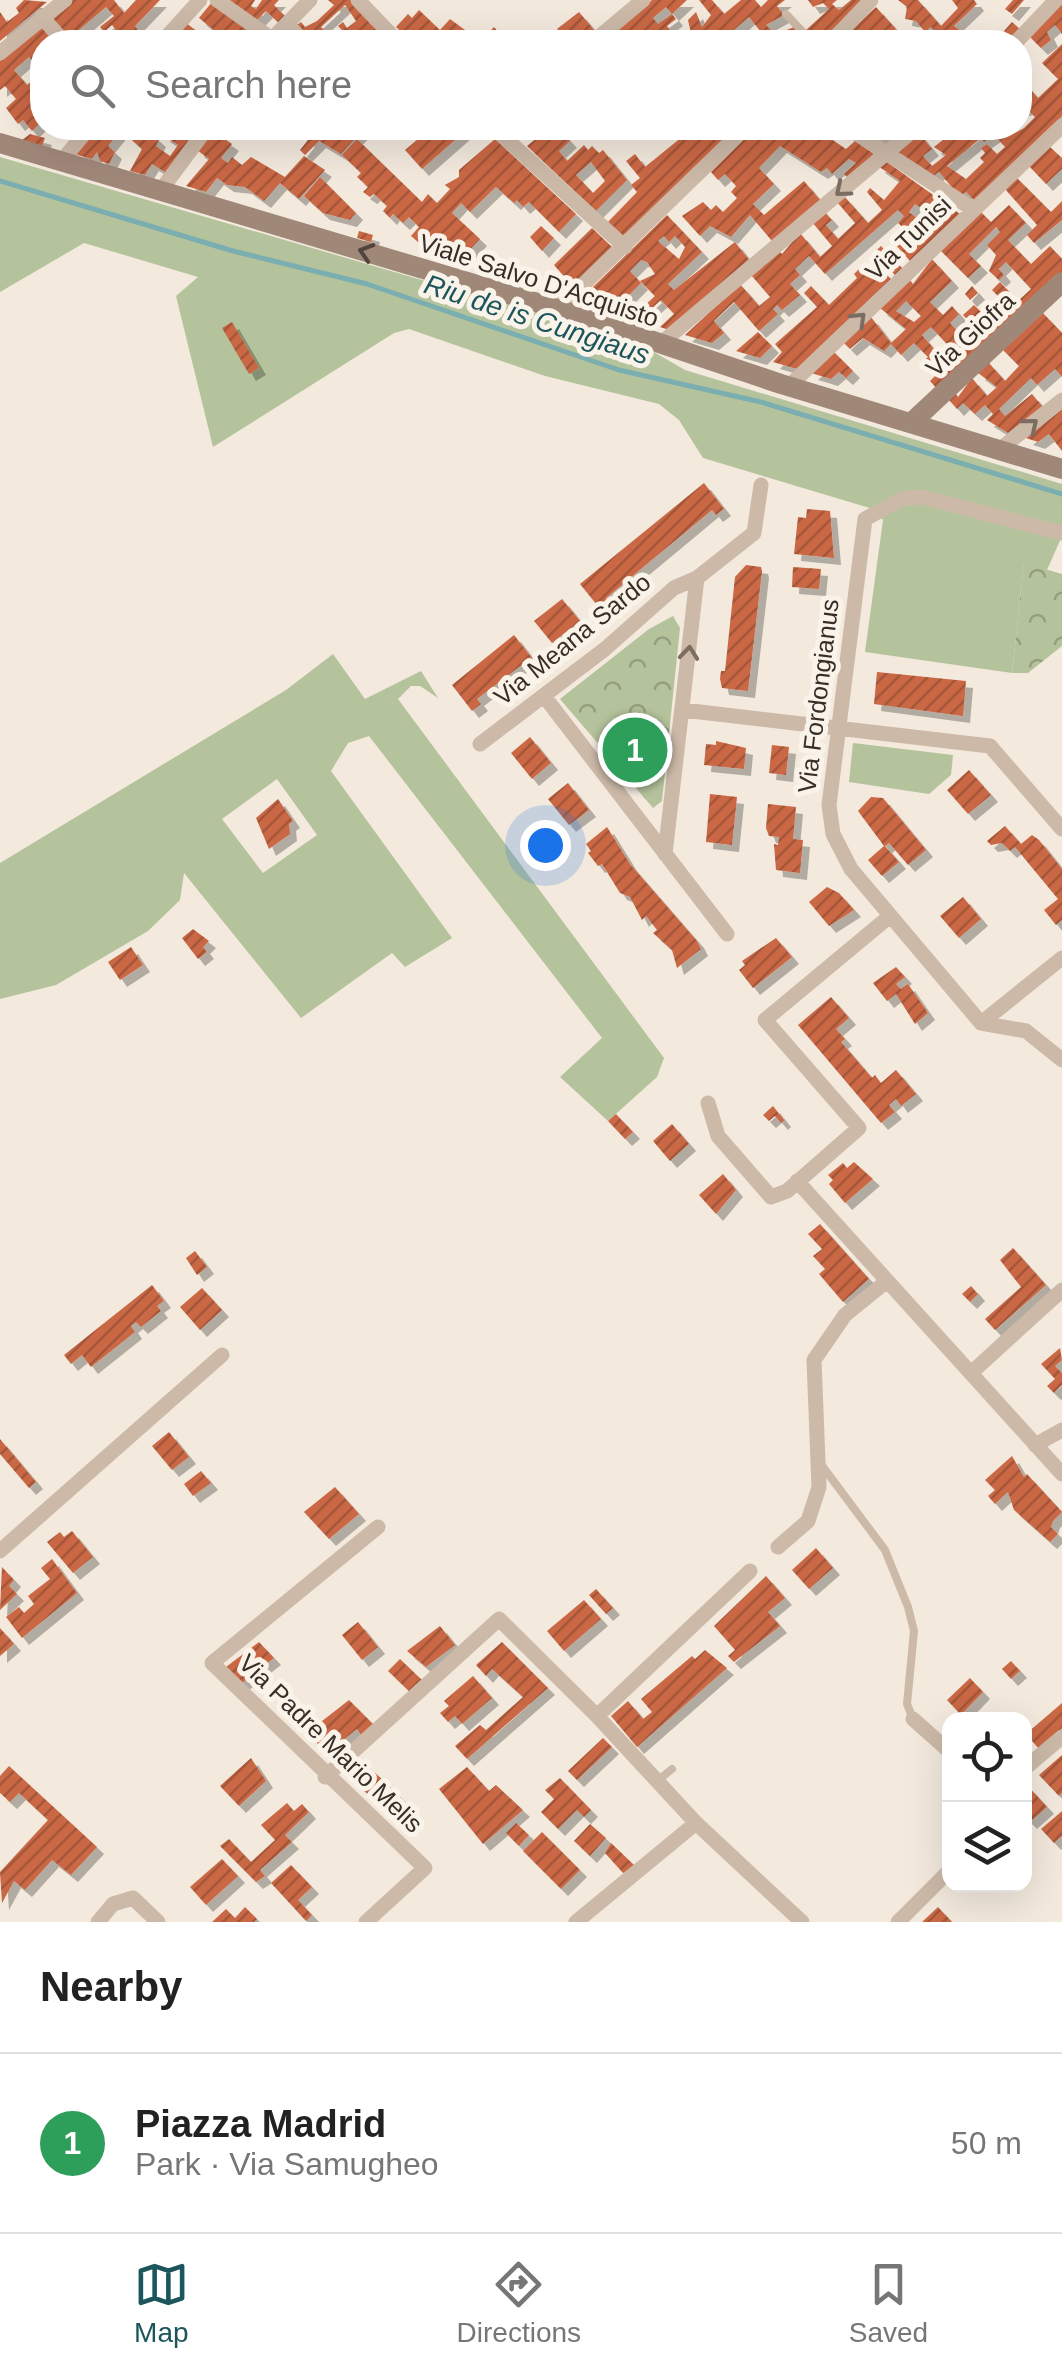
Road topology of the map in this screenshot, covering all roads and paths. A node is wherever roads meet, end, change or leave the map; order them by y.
1 (200, 0) edge
2 (216, 0) edge
3 (310, 0) edge
4 (358, 0) edge
5 (643, 0) edge
6 (871, 0) edge
7 (1056, 0) edge
8 (59, 2) edge
9 (786, 14) dead end
10 (42, 17) junction
11 (286, 24) junction
12 (53, 30) edge
13 (173, 30) edge
14 (256, 30) edge
15 (281, 30) edge
16 (292, 30) edge
17 (383, 30) edge
18 (607, 30) edge
19 (801, 30) edge
20 (842, 30) edge
21 (1027, 30) edge
22 (0, 54) edge
23 (1062, 126) edge
24 (79, 140) edge
25 (198, 140) edge
26 (507, 140) edge
27 (733, 140) edge
28 (866, 140) edge
29 (902, 140) edge
30 (0, 143) edge
31 (886, 153) junction
32 (60, 163) junction
33 (161, 190) junction
34 (974, 210) junction
35 (625, 247) junction
36 (1062, 282) edge
37 (558, 308) junction
38 (660, 344) junction
39 (788, 386) junction
40 (1062, 400) edge
41 (911, 423) junction
42 (999, 450) junction
43 (1062, 469) edge
44 (762, 486) dead end
45 (1062, 533) edge
46 (697, 578) junction
47 (666, 595) junction
48 (694, 609) junction
49 (544, 696) junction
50 (683, 710) junction
51 (839, 728) junction
52 (480, 744) dead end
53 (670, 809) junction
54 (638, 819) junction
55 (1062, 829) edge
56 (665, 854) junction
57 (890, 916) junction
58 (727, 934) dead end
59 (1062, 958) edge
60 (981, 1022) junction
61 (1062, 1060) edge
62 (708, 1103) dead end
63 (797, 1182) junction
64 (887, 1281) junction
65 (1062, 1290) edge
66 (222, 1355) dead end
67 (971, 1373) junction
68 (1062, 1430) edge
69 (1035, 1445) junction
70 (822, 1462) junction
71 (1062, 1474) edge
72 (378, 1527) dead end
73 (778, 1547) dead end
74 (0, 1551) edge
75 (750, 1571) dead end
76 (597, 1716) junction
77 (913, 1719) joint
78 (1062, 1737) edge
79 (942, 1745) edge
80 (1032, 1761) edge
81 (672, 1768) dead end
82 (326, 1777) junction
83 (657, 1781) junction
84 (696, 1823) junction
85 (942, 1878) edge
86 (98, 1922) edge
87 (158, 1922) edge
88 (366, 1922) edge
89 (576, 1922) edge
90 (802, 1922) edge
91 (898, 1922) edge

1 - 13 street
2 - 14 street
3 - 11 street
4 - 17 street
5 - 18 street
6 - 20 street
7 - 21 street
8 - 10 street
9 - 19 lane
10 - 12 street
10 - 22 street
11 - 15 street
11 - 16 street
23 - 34 street, Via Tunisi
24 - 32 street
25 - 33 street
26 - 35 street
27 - 35 street
28 - 31 street
29 - 31 street
30 - 32 street, Viale Salvo D'Acquisto
31 - 34 street
31 -> 38 street
32 - 33 street, Viale Salvo D'Acquisto
37 -> 33 street, Viale Salvo D'Acquisto
39 -> 34 street, Via Tunisi
35 - 37 street
36 - 41 street, Via Giofra
37 - 38 street, Viale Salvo D'Acquisto
38 - 39 street, Viale Salvo D'Acquisto
39 - 41 street, Viale Salvo D'Acquisto
42 -> 40 street
41 - 42 street, Viale Salvo D'Acquisto
42 - 43 street, Viale Salvo D'Acquisto
44 - 46 street, Via Meana Sardo
45 - 51 street, Via Fordongianus
46 - 47 street, Via Meana Sardo
46 - 48 street
47 - 48 street
47 - 49 street, Via Meana Sardo
50 -> 48 street
49 - 52 street, Via Meana Sardo
49 - 54 street
50 - 51 street
50 - 53 street
51 - 55 street
51 - 57 street, Via Fordongianus
53 - 54 street
53 - 56 street
54 - 56 street
56 - 58 street
57 - 60 street, Via Fordongianus
57 - 63 street
59 - 60 street
60 - 61 street
62 - 63 street
63 - 64 street
64 - 67 street
64 - 70 street
65 - 67 street
66 - 74 street
67 - 69 street
68 - 69 street
69 - 71 street
70 - 73 street
70 - 77 lane
72 - 82 street, Via Padre Mario Melis
75 - 76 street
76 - 82 street
76 - 83 street
77 - 79 street
78 - 80 street
81 - 83 lane
82 - 88 street, Via Padre Mario Melis
83 - 84 street
84 - 89 street
84 - 90 street
85 - 91 street
86 - 87 street

